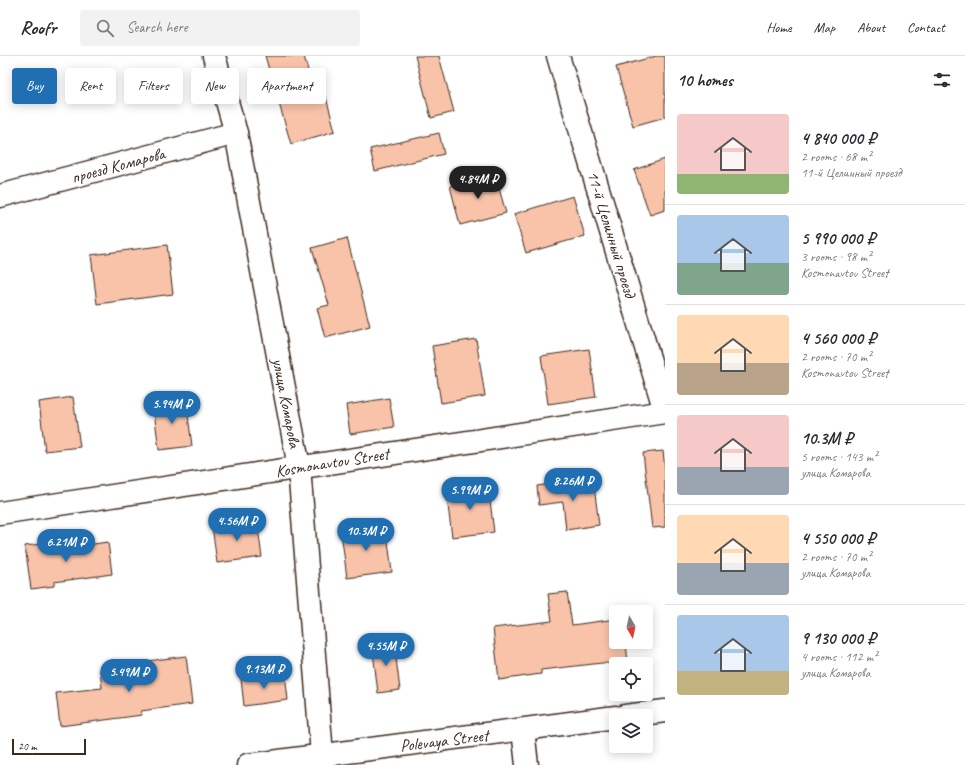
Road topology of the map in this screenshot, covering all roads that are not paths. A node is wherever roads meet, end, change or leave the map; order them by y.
1 (214, 56) edge
2 (558, 56) edge
3 (236, 133) junction
4 (0, 196) edge
5 (665, 412) edge
6 (299, 467) junction
7 (0, 513) edge
8 (665, 710) edge
9 (653, 712) edge
10 (609, 718) edge
11 (523, 730) junction
12 (322, 755) junction
13 (248, 765) edge
14 (527, 765) edge

1 - 3 street, улица Комарова
2 - 5 street, 11-й Целинный проезд
3 - 4 street, проезд Комарова
3 - 6 street, улица Комарова
5 - 6 street, Kosmonavtov Street
6 - 7 street, Kosmonavtov Street
6 - 12 street, улица Комарова
8 - 9 street
10 - 11 street, Polevaya Street
11 - 12 street, Polevaya Street
11 - 14 street
12 - 13 street, Polevaya Street

